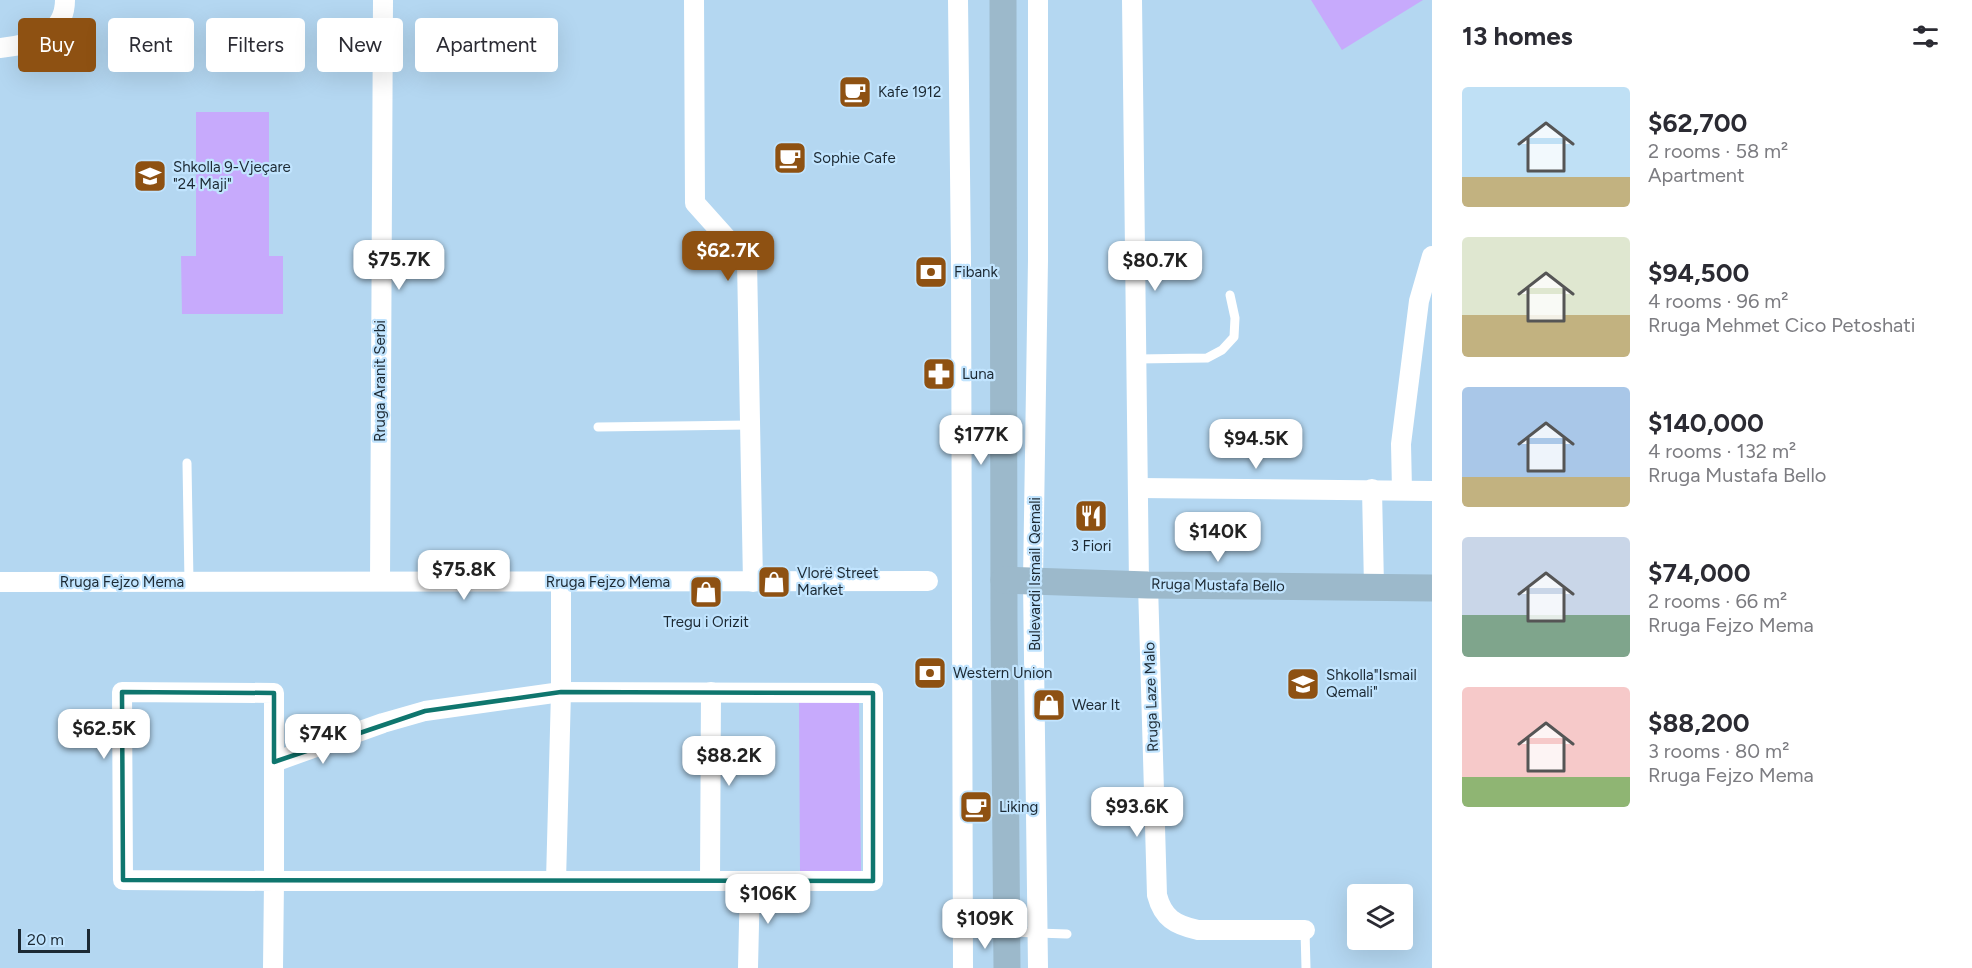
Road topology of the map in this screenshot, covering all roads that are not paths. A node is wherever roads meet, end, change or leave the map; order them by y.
1 (65, 0) edge
2 (383, 0) edge
3 (693, 0) edge
4 (958, 0) edge
5 (1003, 0) edge
6 (1038, 0) edge
7 (1132, 0) edge
8 (0, 48) edge
9 (1432, 256) edge
10 (1230, 295) dead end
11 (1423, 347) edge
12 (1137, 359) junction
13 (750, 425) junction
14 (598, 427) dead end
15 (187, 464) dead end
16 (1139, 488) junction
17 (1372, 489) junction
18 (1402, 490) junction
19 (1432, 490) edge
20 (1004, 580) junction
21 (380, 581) junction
22 (928, 581) dead end
23 (1033, 581) junction
24 (0, 582) edge
25 (189, 582) junction
26 (753, 582) junction
27 (561, 583) junction
28 (1143, 584) junction
29 (1374, 587) junction
30 (1432, 588) edge
31 (561, 692) junction
32 (711, 692) junction
33 (274, 762) junction
34 (710, 880) junction
35 (274, 881) junction
36 (556, 881) junction
37 (750, 881) junction
38 (1305, 930) joint
39 (1007, 932) junction
40 (1039, 933) junction
41 (1067, 934) dead end
42 (273, 968) edge
43 (748, 968) edge
44 (963, 968) edge
45 (1007, 968) edge
46 (1038, 968) edge
47 (1306, 968) edge

1 - 8 street
2 - 21 street, Rruga Aranit Serbi
3 - 13 street
4 - 44 street
5 - 20 main road, Bulevardi Ismail Qemali
6 - 23 street, Bulevardi Ismail Qemali
7 - 12 street, Rruga Laze Malo
9 - 11 street
10 - 12 lane
11 - 18 street
12 - 16 street, Rruga Laze Malo
13 - 14 lane
13 - 26 street
15 - 25 lane
16 - 17 street
16 - 28 street, Rruga Laze Malo
17 - 18 street
17 - 29 street
18 - 19 street
20 - 23 main road, Rruga Mustafa Bello
20 - 39 main road, Bulevardi Ismail Qemali
21 - 25 street, Rruga Fejzo Mema
21 - 27 street, Rruga Fejzo Mema
22 - 26 street, Rruga Fejzo Mema
23 - 28 main road, Rruga Mustafa Bello
23 - 40 street, Bulevardi Ismail Qemali
24 - 25 street, Rruga Fejzo Mema
26 - 27 street, Rruga Fejzo Mema
27 - 31 street
28 - 29 main road, Rruga Mustafa Bello
28 - 38 street, Rruga Laze Malo
29 - 30 main road, Rruga Mustafa Bello
31 - 32 street
31 - 33 street
31 - 36 street
32 - 34 street
32 - 37 street
33 - 35 street
33 - 35 street
34 - 36 street
34 - 37 street
35 - 36 street
35 - 42 street
37 - 43 street
38 - 47 lane
39 - 40 lane
39 - 45 main road, Bulevardi Ismail Qemali
40 - 41 lane
40 - 46 street, Bulevardi Ismail Qemali

